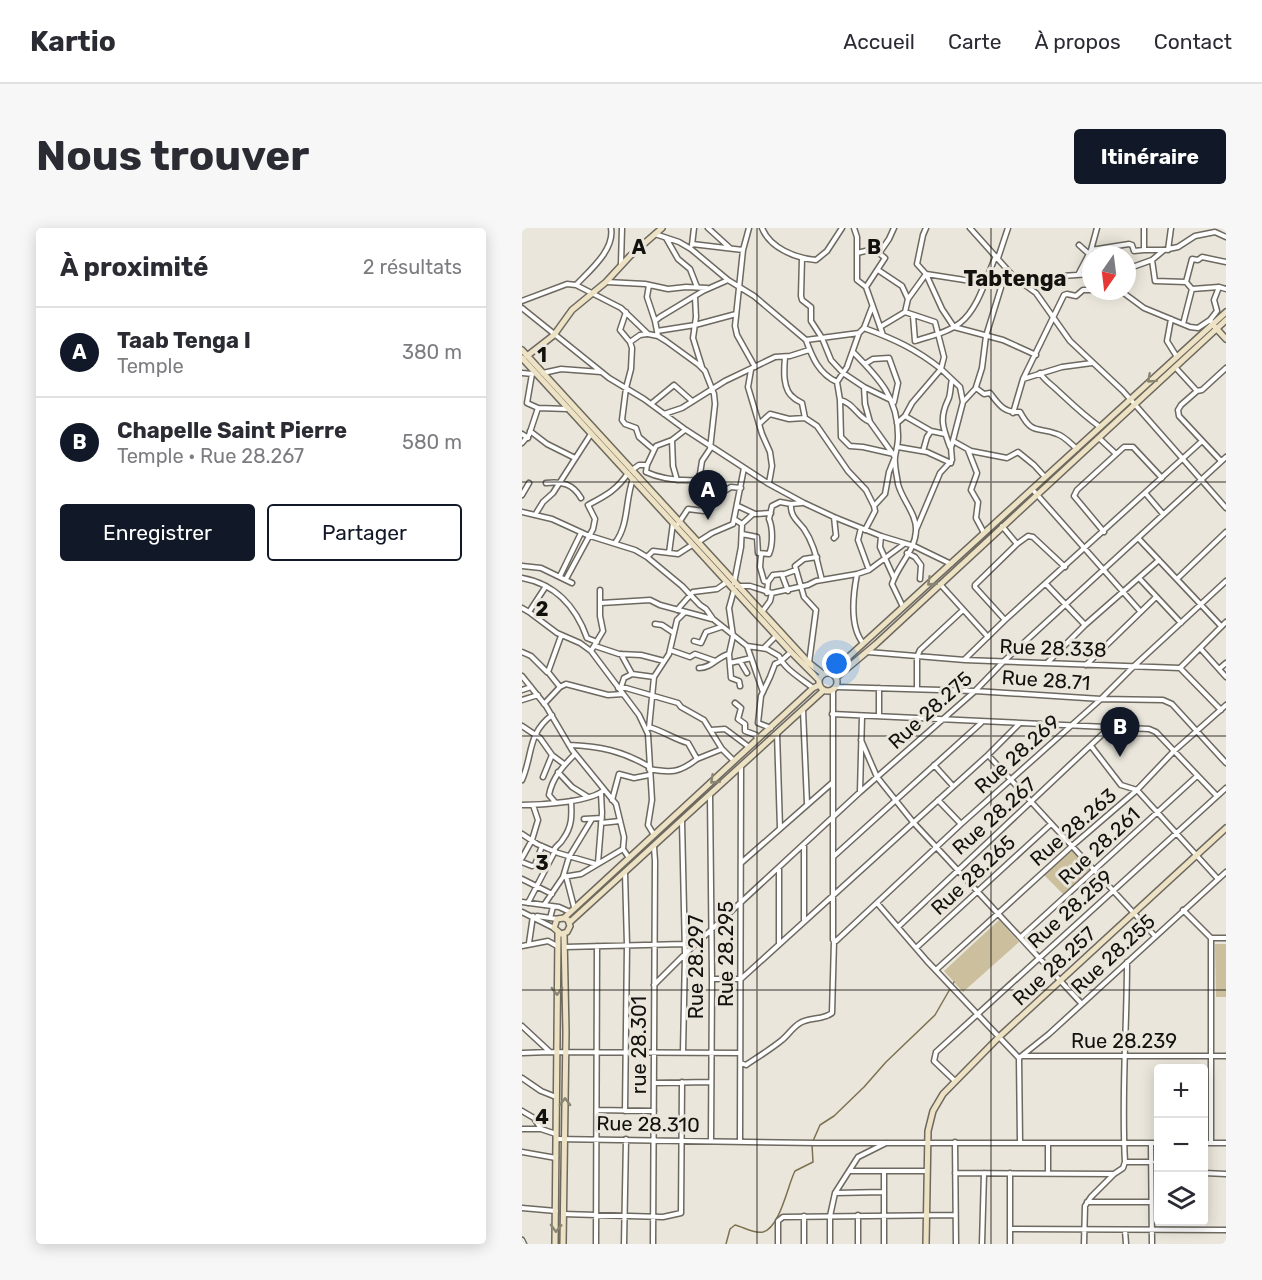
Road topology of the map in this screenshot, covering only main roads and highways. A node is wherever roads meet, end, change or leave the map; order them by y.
1 (662, 228) edge
2 (1226, 312) edge
3 (1226, 320) edge
4 (1213, 324) junction
5 (1226, 339) edge
6 (522, 350) edge
7 (524, 358) edge
8 (537, 374) junction
9 (630, 472) junction
10 (1035, 492) junction
11 (676, 524) junction
12 (733, 585) junction
13 (831, 673) junction
14 (837, 677) junction
15 (820, 683) junction
16 (1226, 828) edge
17 (564, 918) junction
18 (570, 922) junction
19 (558, 932) junction
20 (555, 1244) edge
21 (563, 1244) edge
22 (926, 1244) edge

1 - 7 main road
2 - 4 main road
3 - 4 main road
4 - 5 main road
4 - 10 main road
4 -> 10 main road
6 - 7 main road
7 - 8 main road
8 - 9 main road
8 - 9 main road
9 - 11 main road
9 - 11 main road
10 -> 13 main road
10 - 14 main road
11 - 12 main road
12 - 15 main road
12 - 15 main road
13 - 14 main road
13 - 15 main road
14 - 15 main road
15 -> 17 main road
15 - 18 main road
16 - 22 main road, Rue 28.257
17 - 18 main road
17 - 19 main road
18 - 19 main road
19 -> 20 main road
21 -> 19 main road

